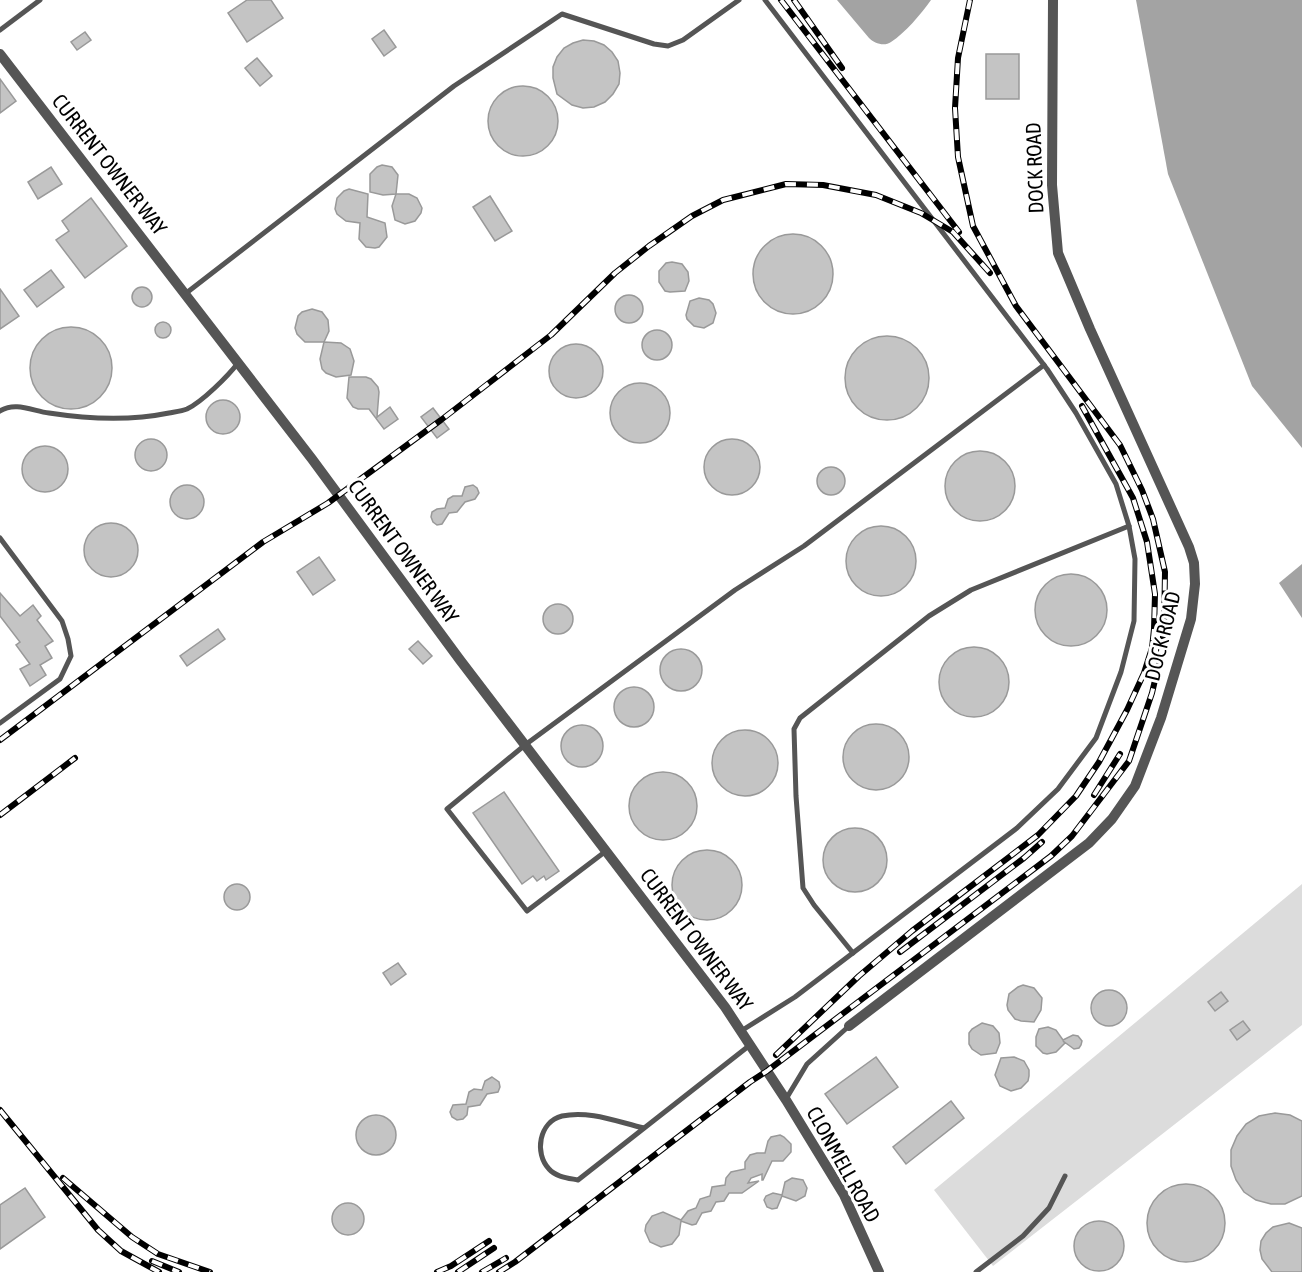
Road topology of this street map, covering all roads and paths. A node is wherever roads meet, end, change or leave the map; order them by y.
1 (40, 0) edge
2 (739, 0) edge
3 (765, 0) edge
4 (1053, 0) edge
5 (0, 30) edge
6 (0, 54) edge
7 (185, 294) junction
8 (238, 363) junction
9 (1044, 365) junction
10 (0, 411) edge
11 (1129, 526) junction
12 (0, 538) edge
13 (0, 723) edge
14 (525, 745) junction
15 (606, 851) junction
16 (853, 953) junction
17 (849, 1026) joint
18 (741, 1031) junction
19 (750, 1046) junction
20 (770, 1077) joint
21 (786, 1100) junction
22 (644, 1128) junction
23 (1065, 1176) dead end
24 (879, 1272) edge
25 (976, 1272) edge

1 - 5 lane
2 - 7 lane
3 - 9 lane
4 - 17 street, DOCK ROAD
6 - 7 street, CURRENT OWNER WAY
7 - 8 street, CURRENT OWNER WAY
8 - 10 lane
8 - 14 street, CURRENT OWNER WAY
9 - 11 lane
9 - 14 lane
11 - 16 lane
11 - 16 lane
12 - 13 lane
14 - 15 street, CURRENT OWNER WAY
14 - 15 lane
15 - 18 street, CURRENT OWNER WAY
16 - 18 lane
17 - 21 lane
18 - 19 street, CURRENT OWNER WAY
19 - 20 street, CURRENT OWNER WAY
19 - 22 lane
20 - 21 street, CLONMELL ROAD
21 - 24 street, CLONMELL ROAD
22 - 22 lane
23 - 25 lane

